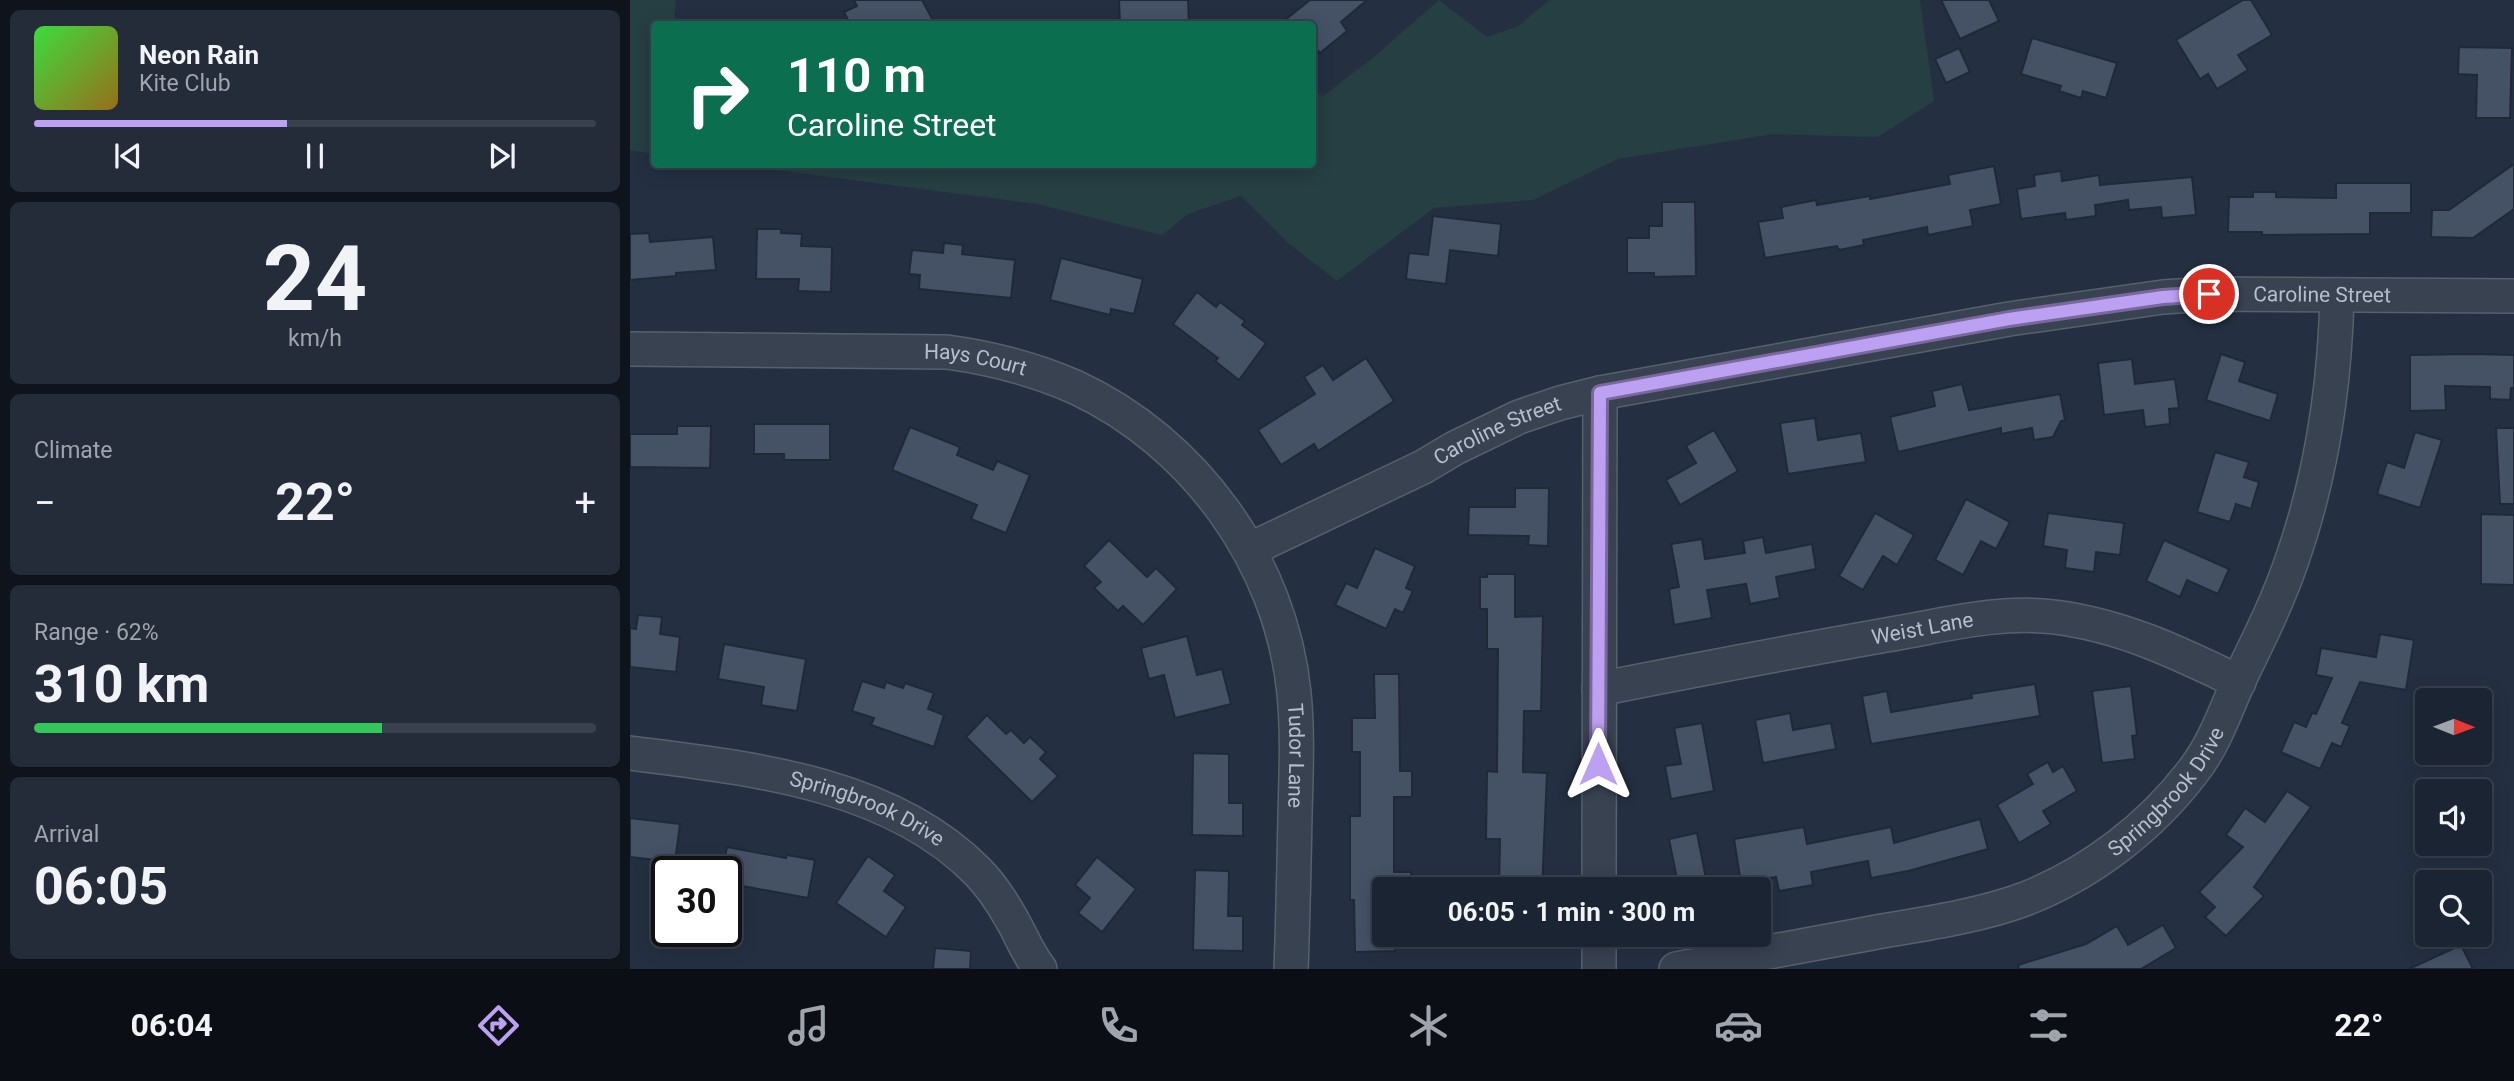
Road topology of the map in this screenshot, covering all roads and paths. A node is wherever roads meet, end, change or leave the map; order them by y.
1 (2337, 295) junction
2 (2514, 296) edge
3 (630, 349) edge
4 (1600, 393) junction
5 (1249, 550) junction
6 (2239, 682) junction
7 (1598, 689) junction
8 (630, 753) edge
9 (1599, 877) edge
10 (1599, 947) edge
11 (1040, 969) edge
12 (1291, 969) edge
13 (1599, 969) edge
14 (1676, 969) edge

1 - 2 street, Caroline Street
1 - 4 street, Caroline Street
1 - 6 street, Springbrook Drive
3 - 5 street, Hays Court
4 - 5 street, Caroline Street
4 - 7 street
5 - 12 street, Tudor Lane
6 - 7 street, Weist Lane
6 - 14 street, Springbrook Drive
7 - 9 street
8 - 11 street, Springbrook Drive
10 - 13 street

